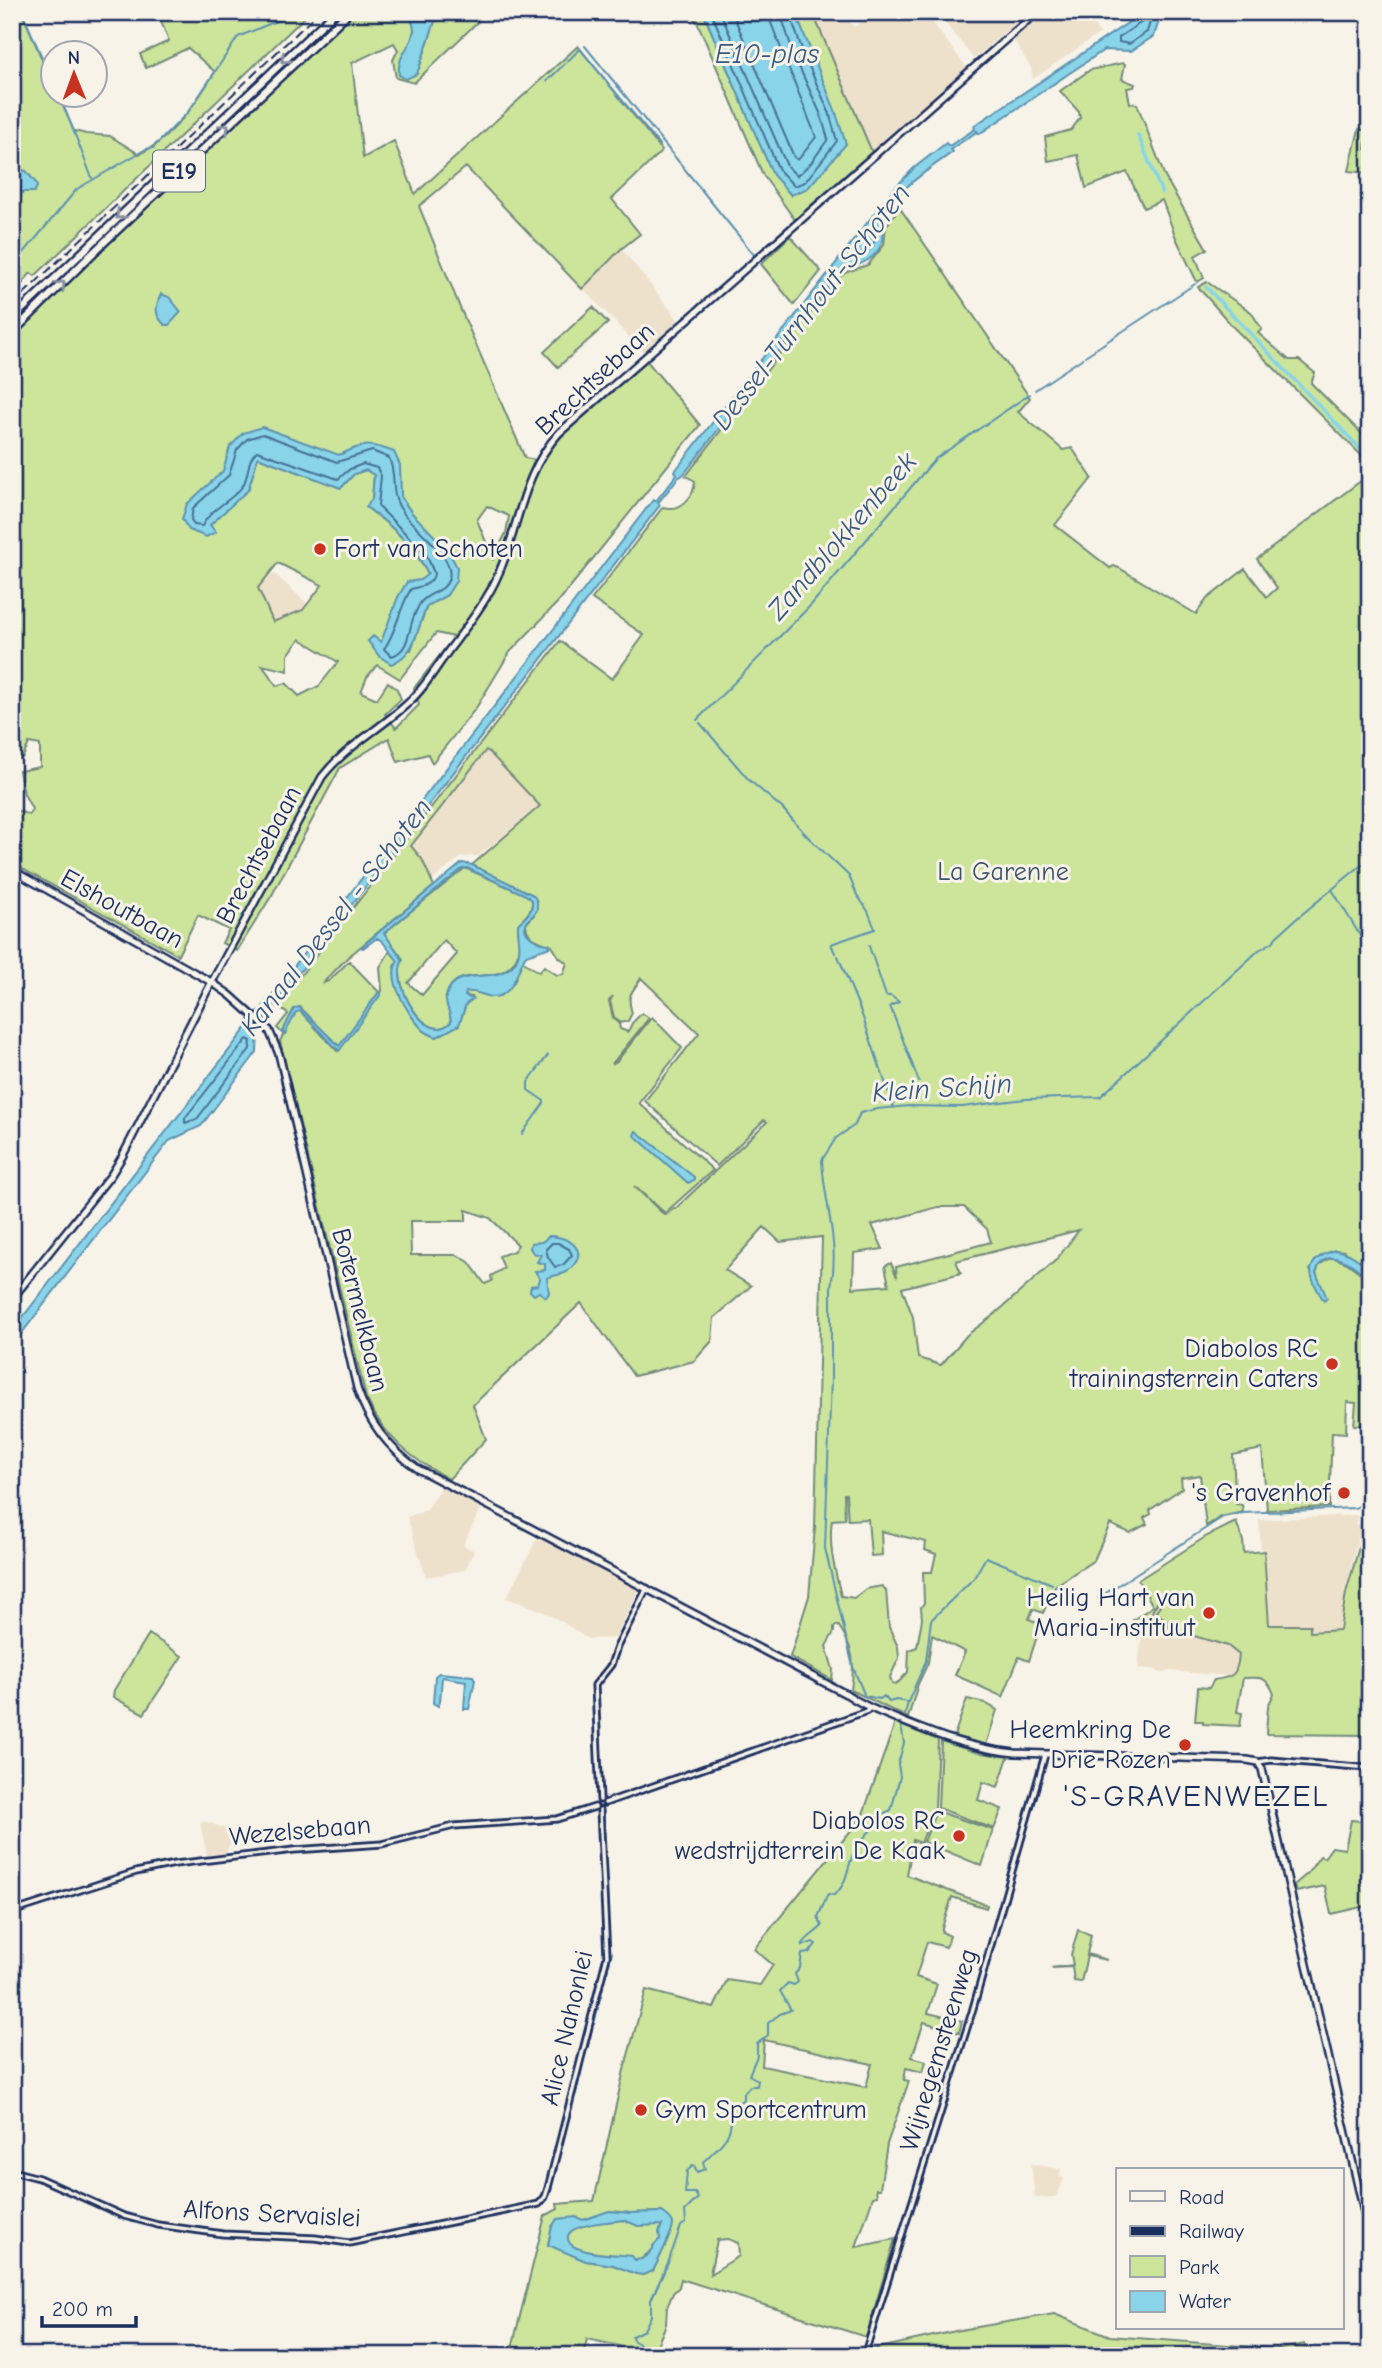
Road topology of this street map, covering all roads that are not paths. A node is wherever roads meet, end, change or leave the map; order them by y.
1 (334, 12) edge
2 (349, 12) edge
3 (1037, 12) edge
4 (12, 318) edge
5 (12, 333) edge
6 (12, 870) edge
7 (213, 983) junction
8 (12, 1299) edge
9 (647, 1589) junction
10 (845, 1693) junction
11 (869, 1709) junction
12 (886, 1715) junction
13 (1045, 1754) junction
14 (1258, 1762) junction
15 (1370, 1768) edge
16 (600, 1800) junction
17 (605, 1803) junction
18 (595, 1807) junction
19 (600, 1810) junction
20 (12, 1912) edge
21 (12, 2171) edge
22 (537, 2206) joint
23 (1370, 2238) edge
24 (864, 2356) edge

1 -> 4 highway, E19
5 -> 2 highway, E19
3 - 7 main road, Brechtsebaan
6 - 7 main road, Elshoutbaan
7 - 8 main road, Brechtsebaan
7 - 9 main road, Botermelkbaan
9 - 10 main road, Botermelkbaan
9 - 16 street
10 - 11 main road, Botermelkbaan
10 - 12 main road, Botermelkbaan
11 - 12 main road, Botermelkbaan
11 - 17 street
12 - 13 main road, Botermelkbaan
13 - 14 main road, Botermelkbaan
13 - 24 street, Wijnegemsteenweg
14 - 15 street
14 - 23 main road
16 - 17 street
16 - 18 street
17 - 19 street
18 - 19 street
18 - 20 street, Wezelsebaan
19 - 22 street, Alice Nahonlei
21 - 22 street, Alfons Servaislei

